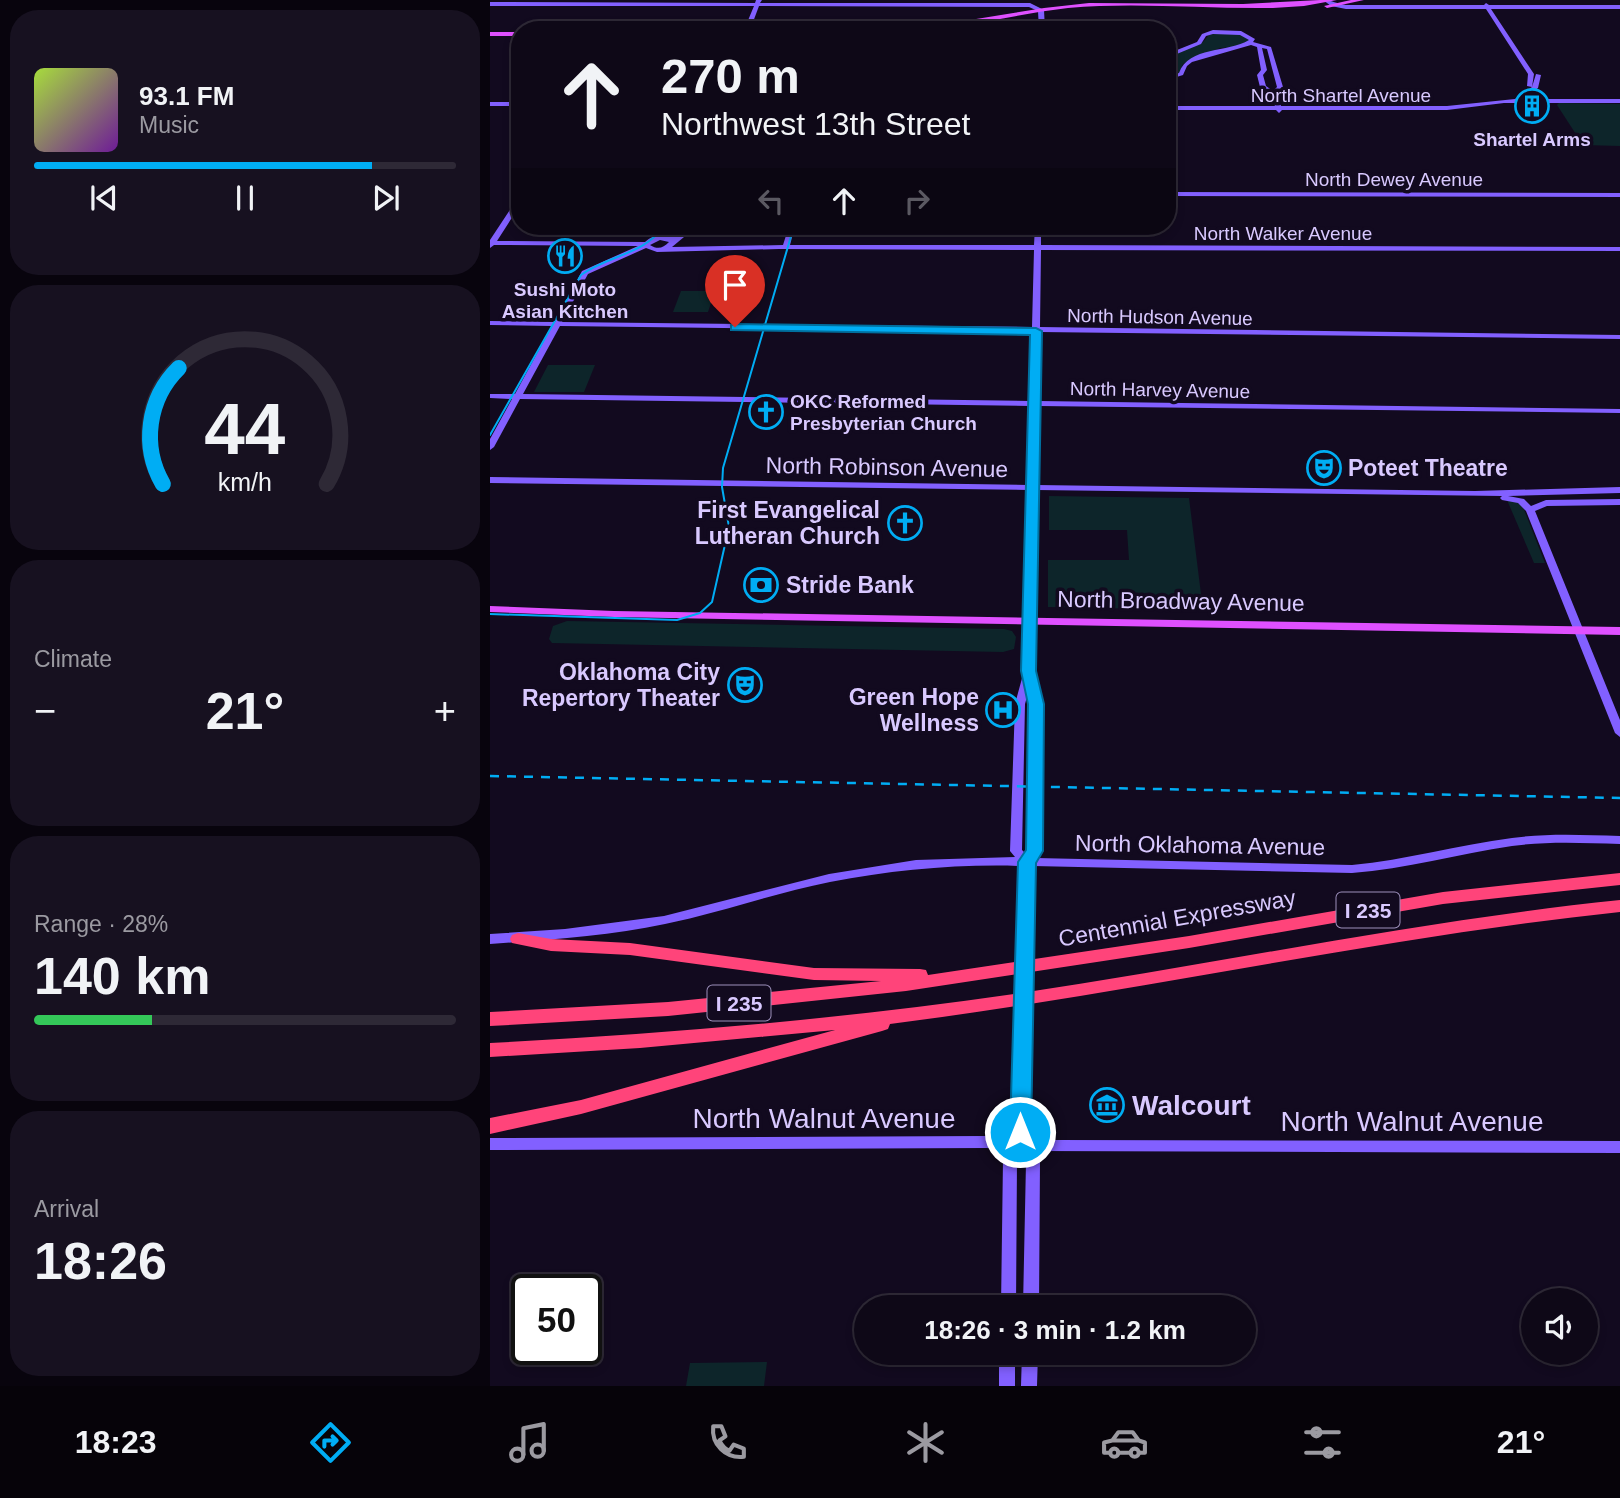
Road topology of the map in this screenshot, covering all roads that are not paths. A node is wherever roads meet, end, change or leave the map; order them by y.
1 (1361, 0) edge
2 (758, 2) edge
3 (1330, 2) edge
4 (1488, 3) edge
5 (490, 4) edge
6 (1030, 5) junction
7 (1079, 6) junction
8 (1146, 6) junction
9 (1620, 6) edge
10 (1309, 7) junction
11 (1346, 7) junction
12 (1042, 12) junction
13 (751, 21) edge
14 (986, 21) edge
15 (996, 21) edge
16 (1042, 21) edge
17 (490, 32) edge
18 (511, 32) edge
19 (1255, 44) junction
20 (1176, 52) edge
21 (1263, 72) junction
22 (1276, 72) junction
23 (1176, 75) edge
24 (1538, 75) junction
25 (1274, 94) junction
26 (1504, 102) junction
27 (1513, 102) junction
28 (1553, 102) junction
29 (1620, 102) edge
30 (490, 104) edge
31 (511, 104) edge
32 (1176, 109) edge
33 (1279, 110) junction
34 (1176, 194) edge
35 (1620, 195) edge
36 (511, 214) edge
37 (675, 235) edge
38 (686, 235) edge
39 (789, 235) edge
40 (1038, 235) edge
41 (669, 237) junction
42 (650, 242) junction
43 (491, 244) edge
44 (735, 247) junction
45 (786, 247) junction
46 (1038, 248) junction
47 (662, 249) junction
48 (1620, 249) edge
49 (596, 267) junction
50 (490, 323) edge
51 (558, 325) junction
52 (1036, 331) junction
53 (1620, 337) edge
54 (490, 396) edge
55 (518, 397) junction
56 (1035, 404) junction
57 (1620, 411) edge
58 (490, 447) edge
59 (490, 480) edge
60 (1032, 488) junction
61 (1620, 490) edge
62 (1523, 492) junction
63 (1475, 494) junction
64 (1578, 502) junction
65 (1620, 502) edge
66 (1530, 510) junction
67 (490, 608) edge
68 (1030, 619) junction
69 (1578, 631) junction
70 (1620, 632) edge
71 (1029, 671) junction
72 (1620, 733) edge
73 (1620, 840) edge
74 (1027, 862) junction
75 (1620, 880) edge
76 (1620, 906) edge
77 (490, 939) edge
78 (518, 939) junction
79 (988, 974) junction
80 (913, 1014) junction
81 (490, 1019) edge
82 (490, 1050) edge
83 (490, 1126) edge
84 (490, 1144) edge
85 (1020, 1144) junction
86 (1620, 1147) edge
87 (1008, 1295) edge
88 (1031, 1295) edge
89 (1007, 1365) edge
90 (1030, 1365) edge
91 (1007, 1386) edge
92 (1029, 1386) edge

1 - 3 main road
2 - 5 street
2 - 6 street
2 - 13 street
3 - 8 main road
3 - 10 main road
3 - 11 street
4 - 9 street
4 - 11 street
4 - 24 street
4 - 26 street
6 - 7 main road
6 - 12 street
7 - 8 main road
7 - 12 main road
8 - 10 main road
8 - 12 main road
10 - 11 main road
12 - 14 main road
12 - 15 main road
12 - 16 street
17 - 18 main road
19 - 20 street
19 - 21 street
19 - 22 street
19 - 23 street
21 - 22 street
21 - 25 street
22 - 25 street
24 - 27 street
24 - 28 street
25 - 33 street
26 - 27 street, North Shartel Avenue
26 - 33 street, North Shartel Avenue
27 - 28 street, North Shartel Avenue
27 - 33 street, North Shartel Avenue
28 - 29 street, North Shartel Avenue
30 - 31 street
32 - 33 street, North Shartel Avenue
34 - 35 street, North Dewey Avenue
36 - 43 street
37 - 41 street
38 - 41 street
39 - 45 street
40 - 46 street
41 - 42 street
41 - 44 street, North Walker Avenue
41 - 47 street
42 - 43 street
42 - 47 street
42 - 49 street
44 - 45 street, North Walker Avenue
44 - 47 street, North Walker Avenue
45 - 46 street, North Walker Avenue
46 - 48 street, North Walker Avenue
46 - 52 street
47 - 49 street
49 - 51 street
50 - 51 street, North Hudson Avenue
51 - 52 street, North Hudson Avenue
51 - 55 street
52 - 53 street, North Hudson Avenue
52 - 56 street
54 - 55 street, North Harvey Avenue
55 - 56 street, North Harvey Avenue
55 - 58 street
56 - 57 street, North Harvey Avenue
56 - 60 street
59 - 60 street, North Robinson Avenue
60 - 63 street, North Robinson Avenue
60 - 68 street
61 - 62 street, North Robinson Avenue
62 - 63 street, North Robinson Avenue
62 - 64 street
63 - 66 street
64 - 65 street
64 - 66 street
66 - 69 street
67 - 68 main road, North Broadway Avenue
68 - 69 main road, North Broadway Avenue
68 - 71 street
69 - 70 main road, North Broadway Avenue
69 - 72 street
71 - 74 street
71 - 74 street
73 - 74 street, North Oklahoma Avenue
74 - 78 street, North Oklahoma Avenue
74 - 85 street, bridge
75 - 79 highway, Centennial Expressway / I 235
76 - 80 highway, I 235
77 - 78 street, North Oklahoma Avenue
78 - 79 highway
79 - 81 highway, Centennial Expressway / I 235
80 - 82 highway, I 235
80 - 83 highway
84 - 85 street, North Walnut Avenue
85 - 86 street, North Walnut Avenue
85 - 87 street
85 - 88 street
89 - 91 street
90 - 92 street

